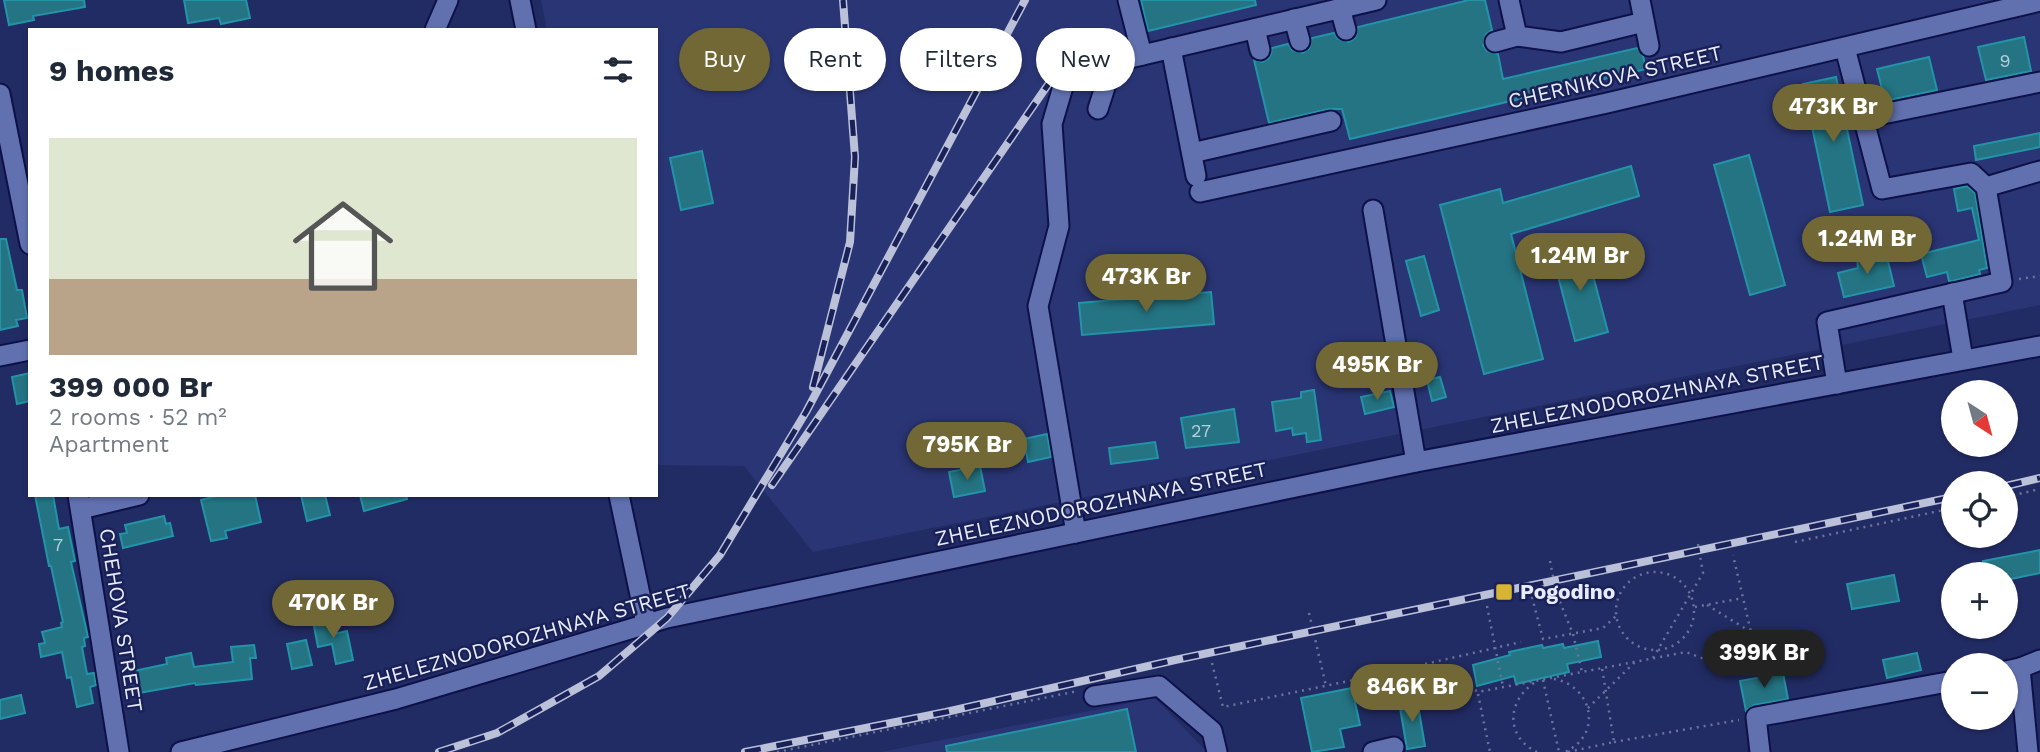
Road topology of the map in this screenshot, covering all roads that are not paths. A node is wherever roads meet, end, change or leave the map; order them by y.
1 (448, 0) edge
2 (520, 0) edge
3 (1128, 0) edge
4 (1376, 0) edge
5 (1509, 0) edge
6 (1640, 0) edge
7 (2040, 1) edge
8 (1340, 8) junction
9 (1294, 19) junction
10 (1644, 22) junction
11 (436, 28) edge
12 (526, 28) edge
13 (1255, 29) junction
14 (1346, 30) dead end
15 (1517, 36) junction
16 (1300, 41) dead end
17 (1495, 42) dead end
18 (1649, 46) dead end
19 (1171, 48) junction
20 (1845, 48) junction
21 (1260, 50) dead end
22 (1142, 55) junction
23 (2040, 82) edge
24 (1062, 91) edge
25 (0, 94) edge
26 (1098, 110) dead end
27 (1863, 118) junction
28 (1331, 121) dead end
29 (21, 153) edge
30 (1192, 153) junction
31 (2040, 171) edge
32 (1986, 187) junction
33 (1373, 210) dead end
34 (28, 224) edge
35 (1951, 293) junction
36 (2040, 346) edge
37 (28, 350) edge
38 (0, 356) edge
39 (1963, 359) junction
40 (1837, 384) junction
41 (1416, 461) junction
42 (122, 497) edge
43 (619, 497) edge
44 (80, 502) edge
45 (1076, 533) junction
46 (646, 623) junction
47 (2040, 660) edge
48 (2018, 667) edge
49 (1941, 683) edge
50 (1086, 694) road end
51 (2018, 697) edge
52 (1394, 747) dead end
53 (119, 752) edge
54 (181, 752) edge
55 (1217, 752) edge
56 (1373, 752) edge
57 (1760, 752) edge
58 (2028, 752) edge

1 - 11 street
2 - 12 street
3 - 22 street
4 - 8 street
5 - 15 street
6 - 10 street
7 - 20 street, CHERNIKOVA STREET
8 - 9 street
8 - 14 street
9 - 13 street
9 - 16 street
10 - 15 street
10 - 18 street
13 - 19 street
13 - 21 street
15 - 17 street
19 - 22 street
19 - 30 street
20 - 27 street
20 - 30 street, CHERNIKOVA STREET
22 - 26 street
23 - 27 street
24 - 45 street
25 - 29 street
27 - 32 street
28 - 30 street
29 - 34 street
31 - 32 street
32 - 35 street
33 - 41 street
35 - 39 street
35 - 40 street
36 - 39 street, ZHELEZNODOROZHNAYA STREET
37 - 38 street
39 - 40 street, ZHELEZNODOROZHNAYA STREET
40 - 41 street, ZHELEZNODOROZHNAYA STREET
41 - 45 street, ZHELEZNODOROZHNAYA STREET
42 - 44 street
43 - 46 street
44 - 53 street, CHEHOVA STREET
45 - 46 street, ZHELEZNODOROZHNAYA STREET
46 - 54 street, ZHELEZNODOROZHNAYA STREET
47 - 48 street
49 - 57 street
50 - 55 street
51 - 58 street
52 - 56 street

